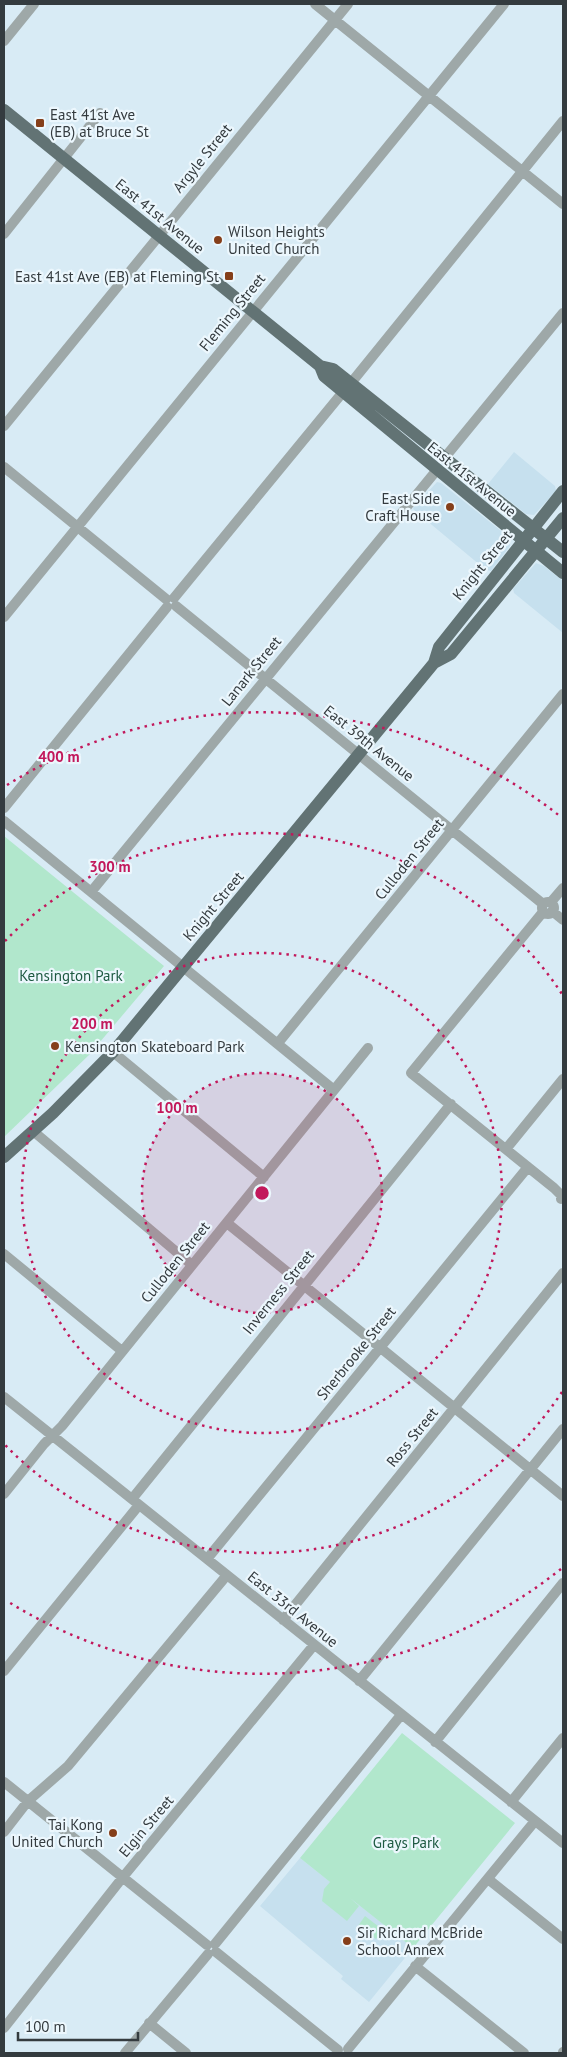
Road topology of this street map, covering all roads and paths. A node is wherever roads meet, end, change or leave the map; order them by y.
1 (34, 4) edge
2 (315, 4) edge
3 (348, 4) edge
4 (504, 4) edge
5 (335, 20) junction
6 (4, 41) edge
7 (428, 95) junction
8 (4, 110) edge
9 (100, 113) dead end
10 (563, 121) edge
11 (64, 159) junction
12 (522, 172) junction
13 (563, 204) edge
14 (4, 234) edge
15 (159, 236) junction
16 (253, 311) junction
17 (563, 313) edge
18 (347, 388) junction
19 (4, 426) edge
20 (446, 456) junction
21 (4, 467) edge
22 (436, 471) junction
23 (563, 491) edge
24 (563, 518) edge
25 (77, 526) junction
26 (533, 528) junction
27 (546, 538) junction
28 (523, 540) junction
29 (536, 551) junction
30 (563, 552) edge
31 (563, 574) edge
32 (171, 603) junction
33 (4, 617) edge
34 (434, 663) junction
35 (264, 678) junction
36 (563, 694) edge
37 (359, 754) junction
38 (4, 808) edge
39 (4, 821) edge
40 (452, 830) junction
41 (563, 888) edge
42 (91, 892) junction
43 (547, 907) junction
44 (563, 920) edge
45 (183, 967) junction
46 (278, 1044) junction
47 (368, 1048) dead end
48 (113, 1052) junction
49 (563, 1079) edge
50 (334, 1090) junction
51 (450, 1104) junction
52 (33, 1131) junction
53 (506, 1149) junction
54 (4, 1157) edge
55 (528, 1167) junction
56 (264, 1177) junction
57 (560, 1199) dead end
58 (227, 1222) junction
59 (4, 1254) edge
60 (192, 1265) junction
61 (563, 1273) edge
62 (303, 1285) junction
63 (380, 1347) junction
64 (122, 1351) junction
65 (4, 1398) edge
66 (455, 1408) junction
67 (563, 1429) edge
68 (52, 1436) junction
69 (530, 1470) junction
70 (4, 1494) edge
71 (563, 1496) edge
72 (135, 1502) junction
73 (207, 1559) junction
74 (227, 1575) junction
75 (563, 1583) edge
76 (283, 1620) junction
77 (314, 1645) junction
78 (4, 1671) edge
79 (359, 1681) junction
80 (401, 1715) junction
81 (563, 1738) edge
82 (435, 1742) junction
83 (4, 1782) edge
84 (28, 1801) junction
85 (512, 1802) junction
86 (535, 1821) junction
87 (4, 1832) edge
88 (563, 1843) edge
89 (123, 1877) junction
90 (488, 1879) junction
91 (563, 1939) edge
92 (211, 1949) junction
93 (415, 1966) junction
94 (149, 2023) junction
95 (4, 2028) edge
96 (343, 2052) edge
97 (125, 2053) edge
98 (186, 2053) edge
99 (524, 2053) edge

1 - 6 street
2 - 5 street
3 - 5 street, Argyle Street
4 - 7 street, Fleming Street
5 - 7 street
5 - 15 street, Argyle Street
7 - 12 street
7 - 16 street, Fleming Street
8 - 11 main road, East 41st Avenue
9 - 11 street
10 - 12 street
11 - 14 street
11 - 15 main road, East 41st Avenue
12 - 13 street
12 - 18 street
15 - 16 main road, East 41st Avenue
15 - 19 street, Argyle Street
16 - 18 main road, East 41st Avenue
16 - 25 street, Fleming Street
17 - 20 street
18 - 20 main road, East 41st Avenue
18 - 22 main road, East 41st Avenue
18 - 32 street
20 - 26 main road, East 41st Avenue
21 - 25 street, East 39th Avenue
22 - 28 main road, East 41st Avenue
22 - 35 street, Lanark Street
23 - 26 main road, Knight Street
24 - 27 main road, Knight Street
25 - 32 street, East 39th Avenue
25 - 33 street, Fleming Street
26 - 27 main road, East 41st Avenue
26 - 28 main road, Knight Street
27 - 29 main road, Knight Street
27 - 30 main road, East 41st Avenue
28 - 29 main road, East 41st Avenue
28 - 34 main road, Knight Street
29 - 31 main road, East 41st Avenue
29 - 34 main road, Knight Street
32 - 35 street, East 39th Avenue
32 - 38 street
34 - 37 main road, Knight Street
35 - 37 street, East 39th Avenue
35 - 42 street, Lanark Street
36 - 40 street, Culloden Street
37 - 40 street, East 39th Avenue
37 - 45 main road, Knight Street
39 - 42 street
40 - 43 street, East 39th Avenue
40 - 46 street, Culloden Street
41 - 43 street
42 - 45 street
43 - 44 street, East 39th Avenue
43 - 51 street
45 - 46 street
45 - 48 main road, Knight Street
46 - 50 street
47 - 50 street, Culloden Street
48 - 52 main road, Knight Street
48 - 56 street
49 - 53 street
50 - 56 street, Culloden Street
51 - 53 street
51 - 62 street, Inverness Street
52 - 54 main road, Knight Street
52 - 60 street
53 - 55 street
55 - 57 street
55 - 63 street, Sherbrooke Street
56 - 58 street, Culloden Street
58 - 60 street, Culloden Street
58 - 62 street
59 - 64 street
60 - 64 street, Culloden Street
61 - 66 street, Ross Street
62 - 63 street
62 - 72 street, Inverness Street
63 - 66 street
63 - 73 street, Sherbrooke Street
64 - 68 street, Culloden Street
65 - 68 street, East 33rd Avenue
66 - 69 street
66 - 76 street, Ross Street
67 - 69 street
68 - 70 street, Culloden Street
68 - 72 street, East 33rd Avenue
69 - 71 street
69 - 79 street
72 - 73 street, East 33rd Avenue
72 - 78 street, Inverness Street
73 - 74 street, East 33rd Avenue
74 - 76 street, East 33rd Avenue
74 - 84 street
75 - 82 street
76 - 77 street, East 33rd Avenue
77 - 79 street, East 33rd Avenue
77 - 89 street, Elgin Street
79 - 80 street, East 33rd Avenue
80 - 82 street, East 33rd Avenue
80 - 92 street
81 - 85 street
82 - 85 street, East 33rd Avenue
83 - 84 street
84 - 87 street
84 - 89 street
85 - 86 street, East 33rd Avenue
86 - 88 street, East 33rd Avenue
86 - 90 street
89 - 92 street
89 - 95 street, Elgin Street
90 - 91 street
90 - 93 street
92 - 94 street
92 - 96 street
93 - 96 street
93 - 99 street
94 - 97 street
94 - 98 street

